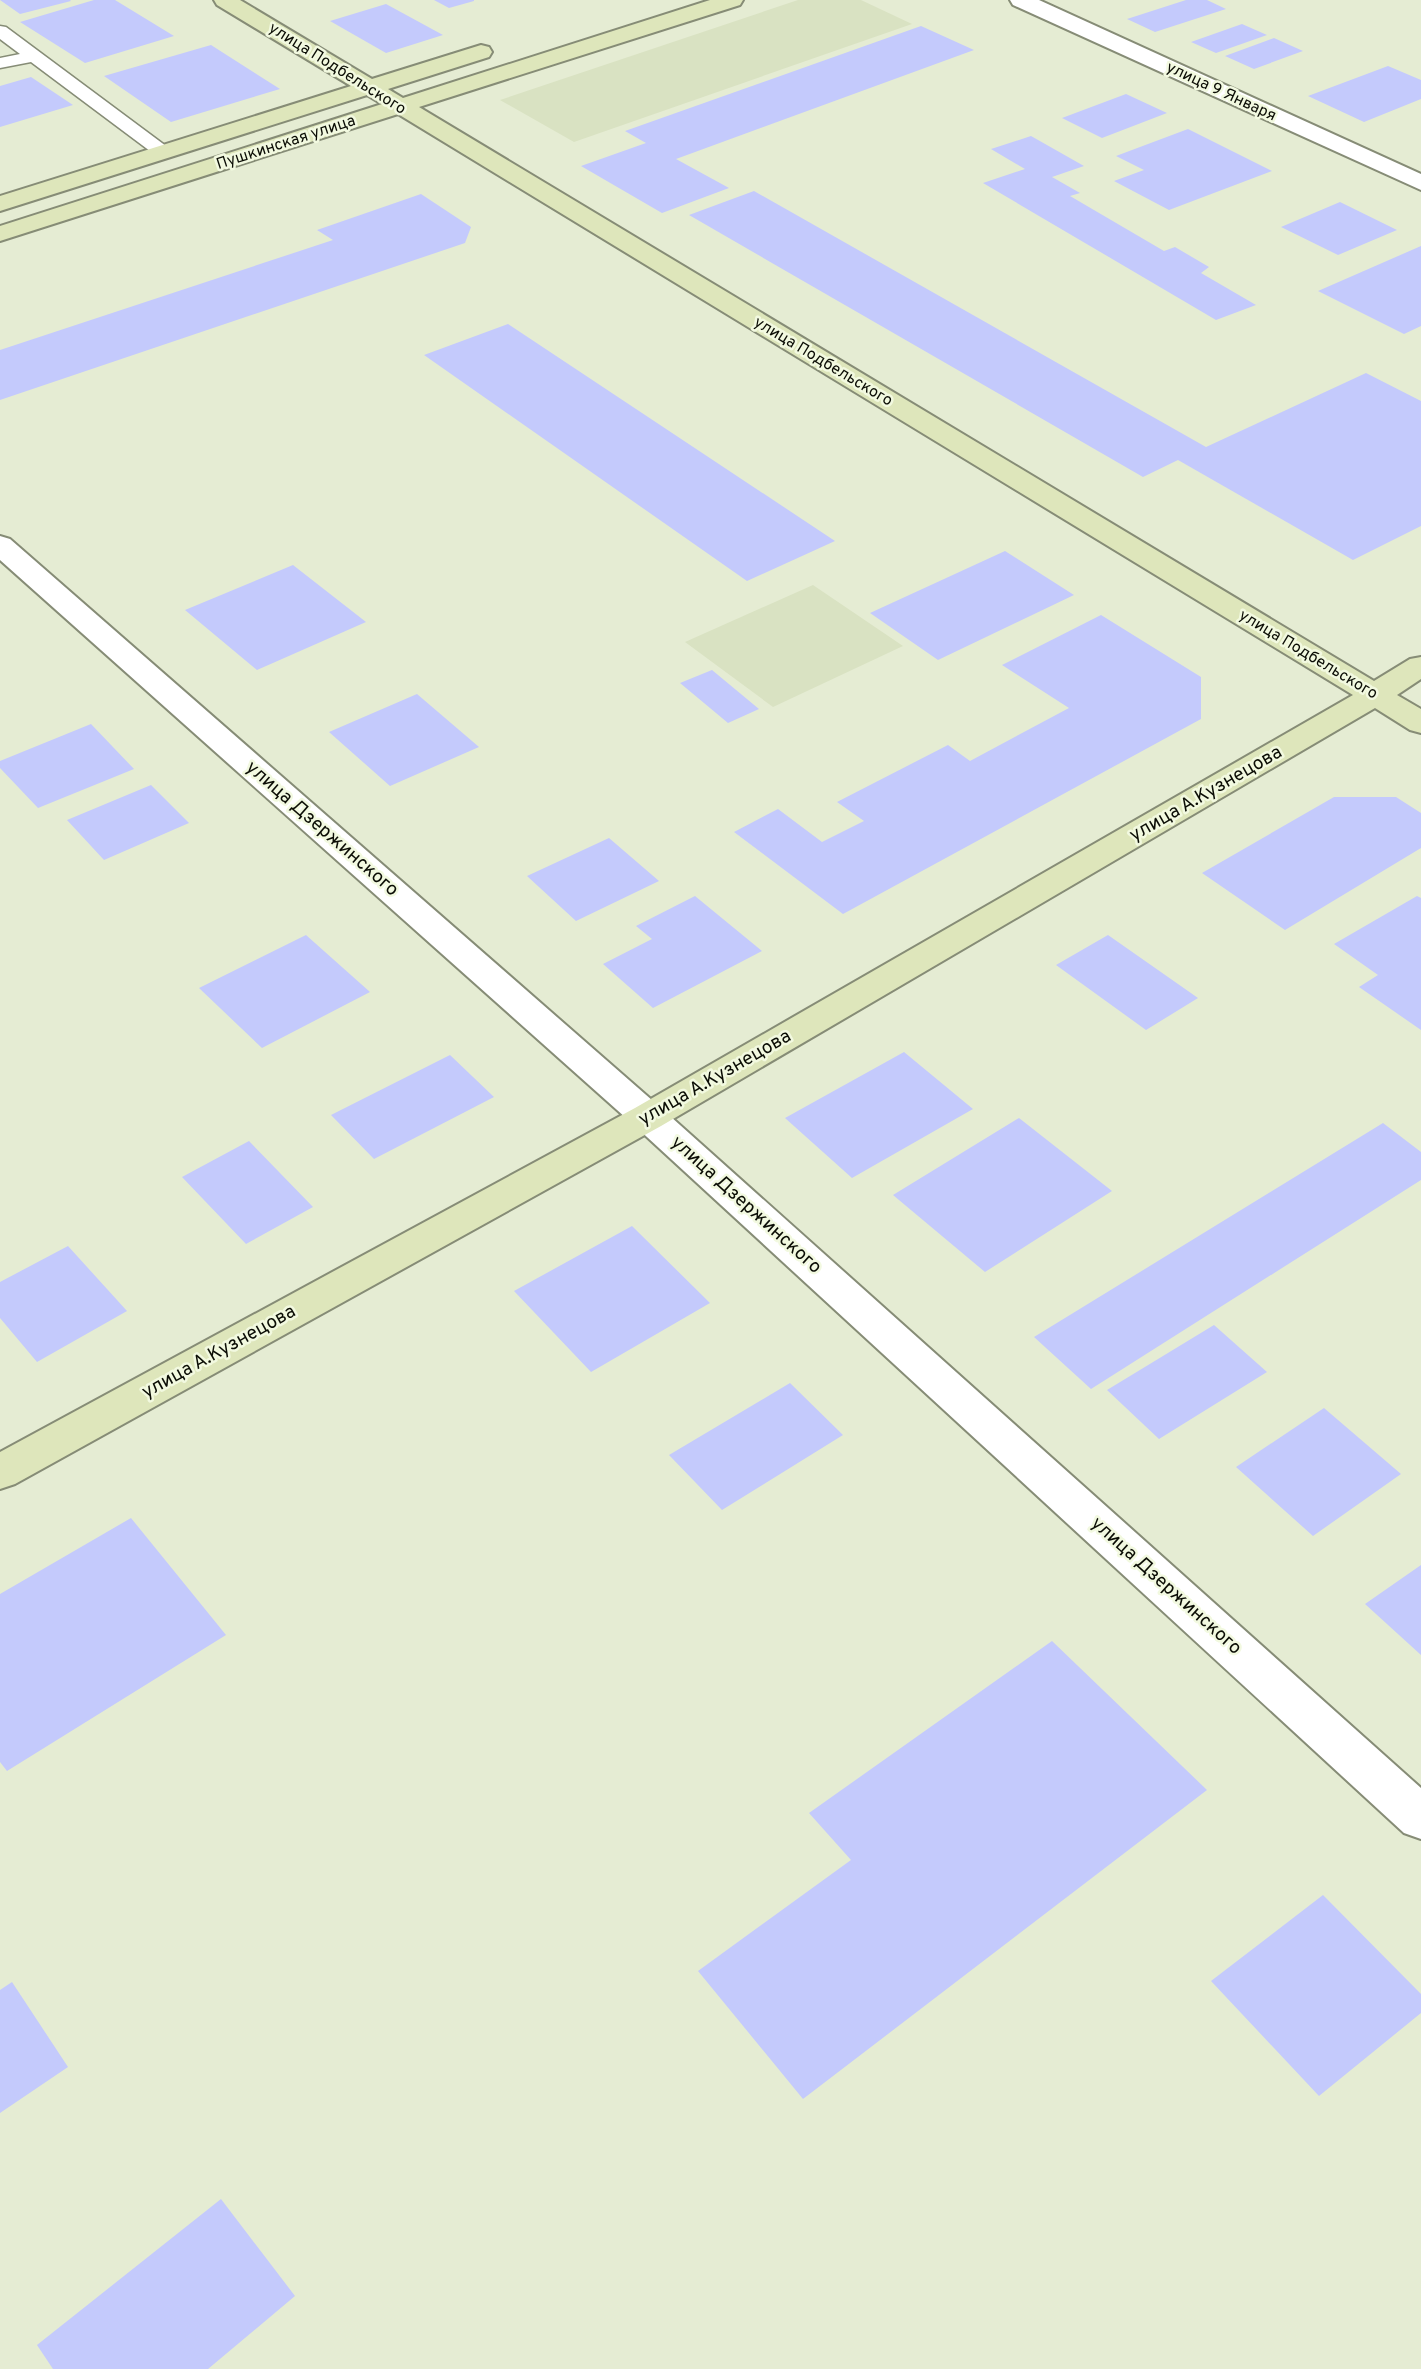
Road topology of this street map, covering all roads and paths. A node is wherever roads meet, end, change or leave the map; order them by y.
1 (225, 0) edge
2 (732, 0) edge
3 (1021, 0) edge
4 (0, 32) edge
5 (503, 45) dead end
6 (31, 57) junction
7 (0, 63) edge
8 (369, 88) junction
9 (399, 107) junction
10 (164, 153) junction
11 (1421, 183) edge
12 (0, 204) edge
13 (0, 234) edge
14 (0, 545) edge
15 (1421, 666) edge
16 (1374, 694) junction
17 (1421, 723) edge
18 (648, 1117) junction
19 (0, 1472) edge
20 (1421, 1818) edge

1 - 8 main road, улица Подбельского
2 - 9 main road, Пушкинская улица
3 - 11 street, улица 9 Января
4 - 6 lane
5 - 8 main road, Пушкинская улица
6 - 7 lane
6 - 10 lane
8 - 9 main road, улица Подбельского
8 - 10 main road, Пушкинская улица
9 - 13 main road, Пушкинская улица
9 - 16 main road, улица Подбельского
10 - 12 main road, Пушкинская улица
14 - 18 street, улица Дзержинского
15 - 16 main road, улица А.Кузнецова
16 - 17 main road, улица Подбельского
16 - 18 main road, улица А.Кузнецова
18 - 19 main road, улица А.Кузнецова
18 - 20 street, улица Дзержинского

